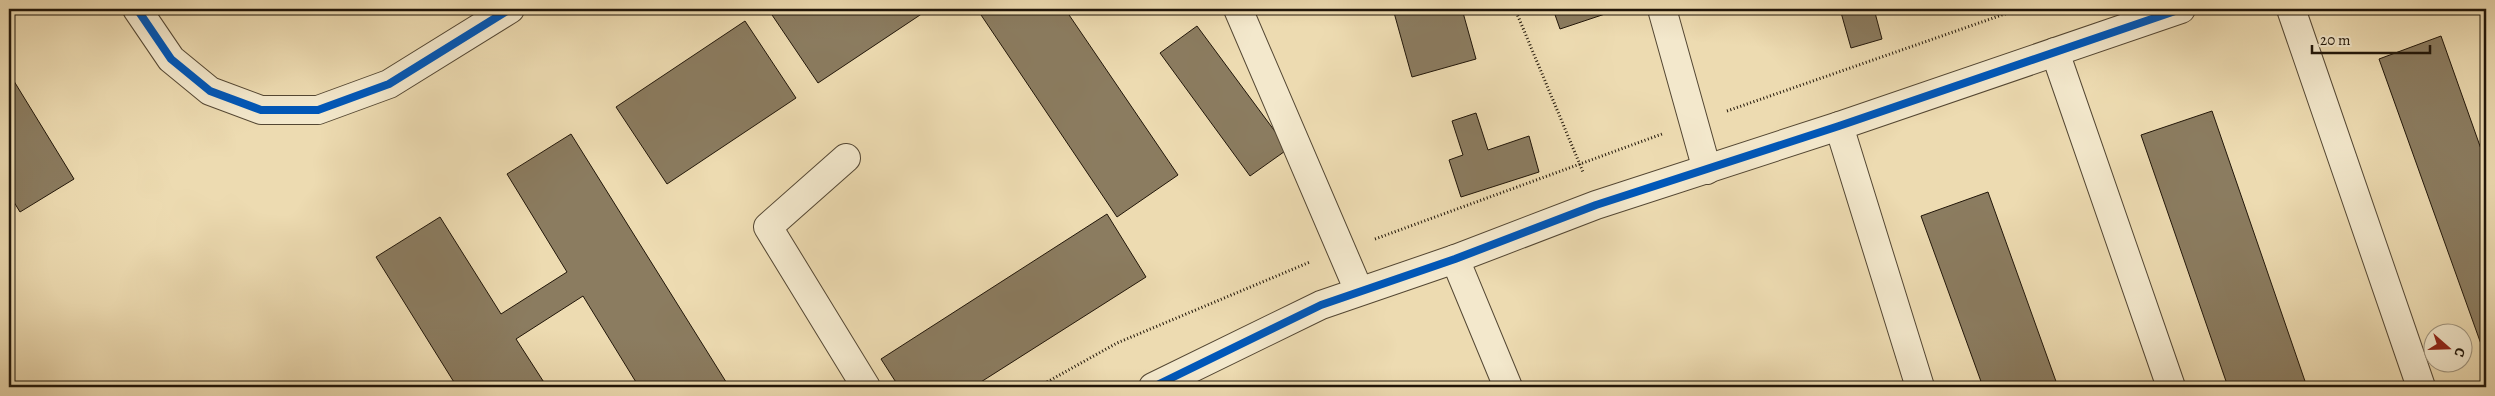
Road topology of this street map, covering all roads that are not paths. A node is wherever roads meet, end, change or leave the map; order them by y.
1 (137, 9) edge
2 (510, 9) edge
3 (1238, 9) edge
4 (1662, 9) edge
5 (2181, 9) edge
6 (2291, 9) edge
7 (2055, 52) junction
8 (1839, 126) junction
9 (846, 158) dead end
10 (1707, 170) junction
11 (1455, 259) junction
12 (1359, 292) junction
13 (866, 387) edge
14 (1153, 387) edge
15 (1508, 387) edge
16 (1920, 387) edge
17 (2171, 387) edge
18 (2421, 387) edge

1 - 2 street
3 - 12 street
4 - 10 street
5 - 7 street
6 - 18 street
7 - 8 street
7 - 17 street
8 - 10 street
8 - 16 street
9 - 13 street
10 - 11 street
11 - 12 street
11 - 15 street
12 - 14 street

